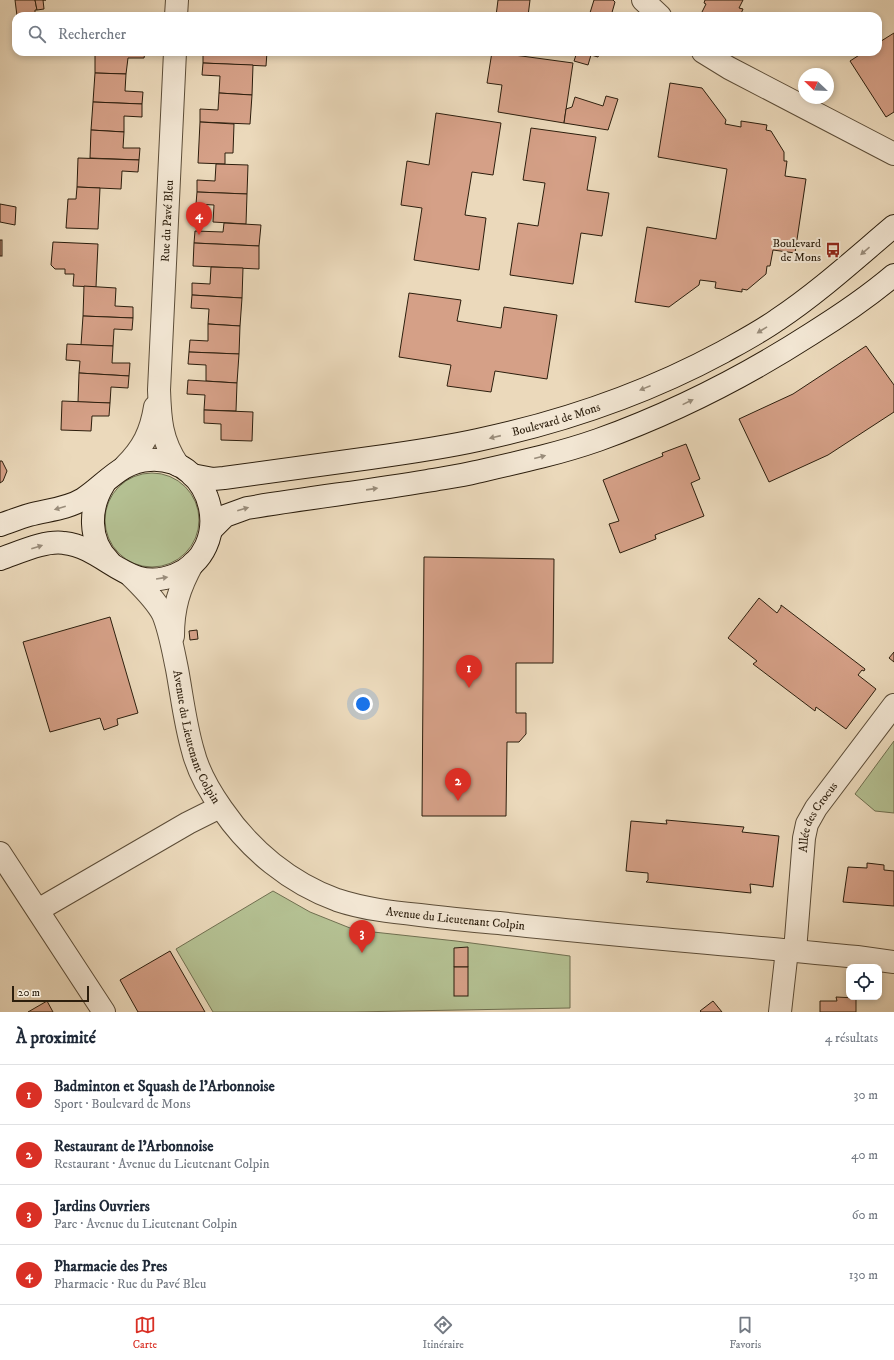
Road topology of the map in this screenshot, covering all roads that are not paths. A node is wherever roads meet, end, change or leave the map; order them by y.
1 (177, 0) edge
2 (643, 0) edge
3 (667, 0) edge
4 (176, 12) edge
5 (656, 12) edge
6 (662, 12) edge
7 (175, 56) edge
8 (710, 56) edge
9 (894, 154) edge
10 (894, 226) edge
11 (894, 275) edge
12 (159, 390) junction
13 (185, 470) junction
14 (118, 472) junction
15 (0, 525) edge
16 (211, 530) junction
17 (0, 559) edge
18 (193, 563) junction
19 (121, 570) junction
20 (173, 647) junction
21 (894, 705) edge
22 (220, 807) junction
23 (0, 852) edge
24 (7, 878) edge
25 (38, 910) junction
26 (791, 950) junction
27 (894, 962) edge
28 (104, 1012) edge
29 (780, 1012) edge

1 - 4 street
2 - 5 street
3 - 6 street
7 - 12 street, Rue du Pavé Bleu
8 - 9 street
10 -> 13 street, Boulevard de Mons
16 -> 11 street
12 - 13 street, Rue du Pavé Bleu
12 - 14 street, Rue du Pavé Bleu
13 - 14 street, Boulevard de Mons
13 - 16 street
14 -> 15 street, Boulevard de Mons
14 - 19 street
16 - 18 street
17 -> 19 street
19 -> 18 street
18 - 20 street, Avenue du Lieutenant Colpin
19 - 20 street, Avenue du Lieutenant Colpin
20 - 22 street, Avenue du Lieutenant Colpin
21 - 26 street, Allée des Crocus
22 - 25 street
22 - 26 street, Avenue du Lieutenant Colpin
23 - 24 street
24 - 25 street
25 - 28 street
26 - 27 street, Avenue du Lieutenant Colpin
26 - 29 street, Allée des Crocus

